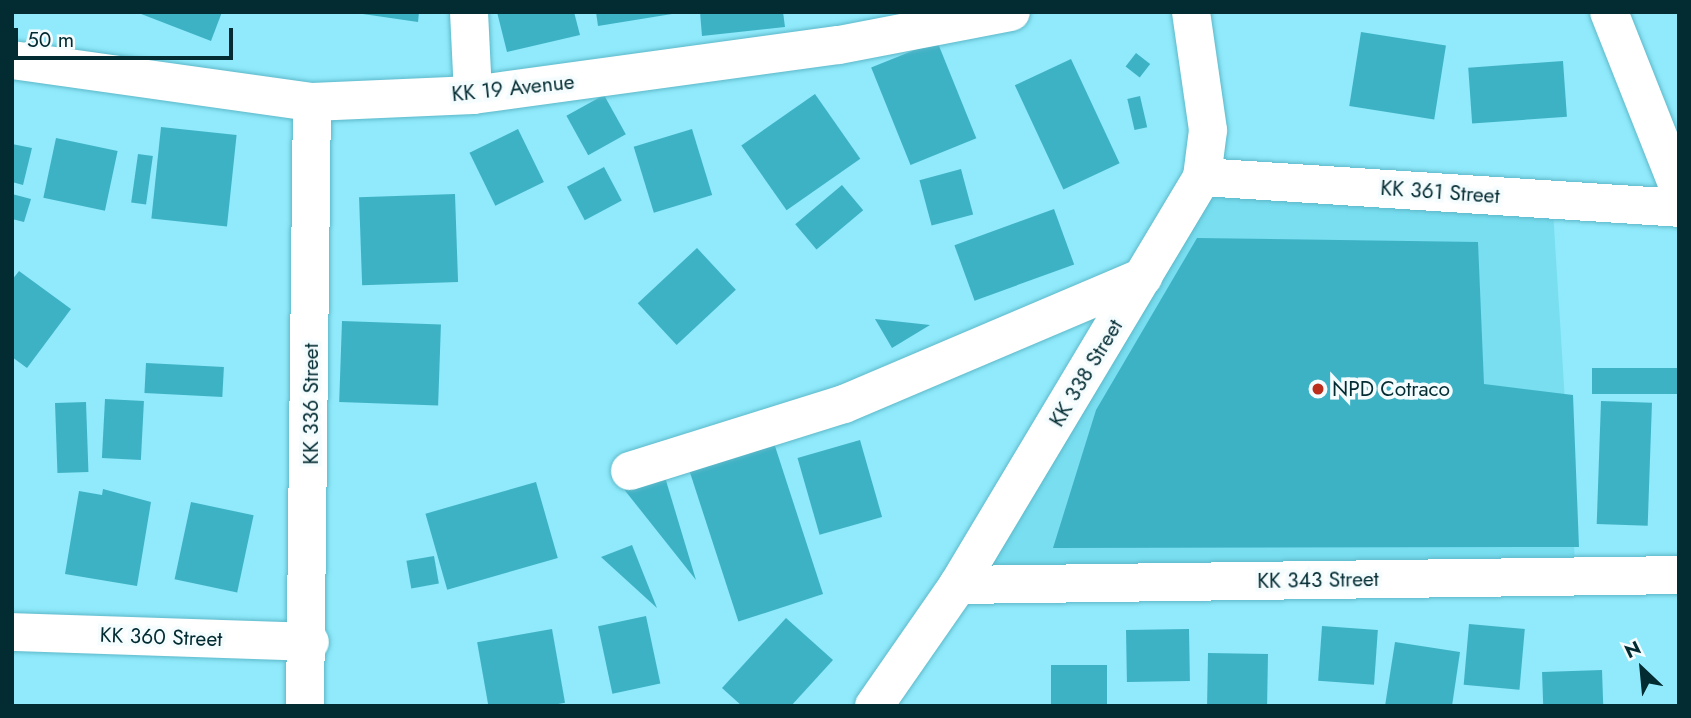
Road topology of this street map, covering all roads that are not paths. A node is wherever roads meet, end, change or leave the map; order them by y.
1 (469, 12) edge
2 (1011, 12) edge
3 (1191, 12) edge
4 (1609, 12) edge
5 (12, 60) edge
6 (473, 95) junction
7 (312, 102) junction
8 (1202, 177) junction
9 (1679, 188) edge
10 (1679, 208) edge
11 (1143, 277) junction
12 (630, 471) dead end
13 (1679, 576) edge
14 (958, 585) junction
15 (13, 625) edge
16 (310, 642) junction
17 (305, 706) edge
18 (874, 706) edge

1 - 6 street
2 - 6 street, KK 19 Avenue
3 - 8 street, KK 338 Street
4 - 9 street
5 - 7 street, KK 19 Avenue
6 - 7 street, KK 19 Avenue
7 - 16 street, KK 336 Street
8 - 10 street, KK 361 Street
8 - 11 street, KK 338 Street
11 - 12 street
11 - 14 street, KK 338 Street
13 - 14 street, KK 343 Street
14 - 18 street, KK 338 Street
15 - 16 street, KK 360 Street
16 - 17 street, KK 336 Street

